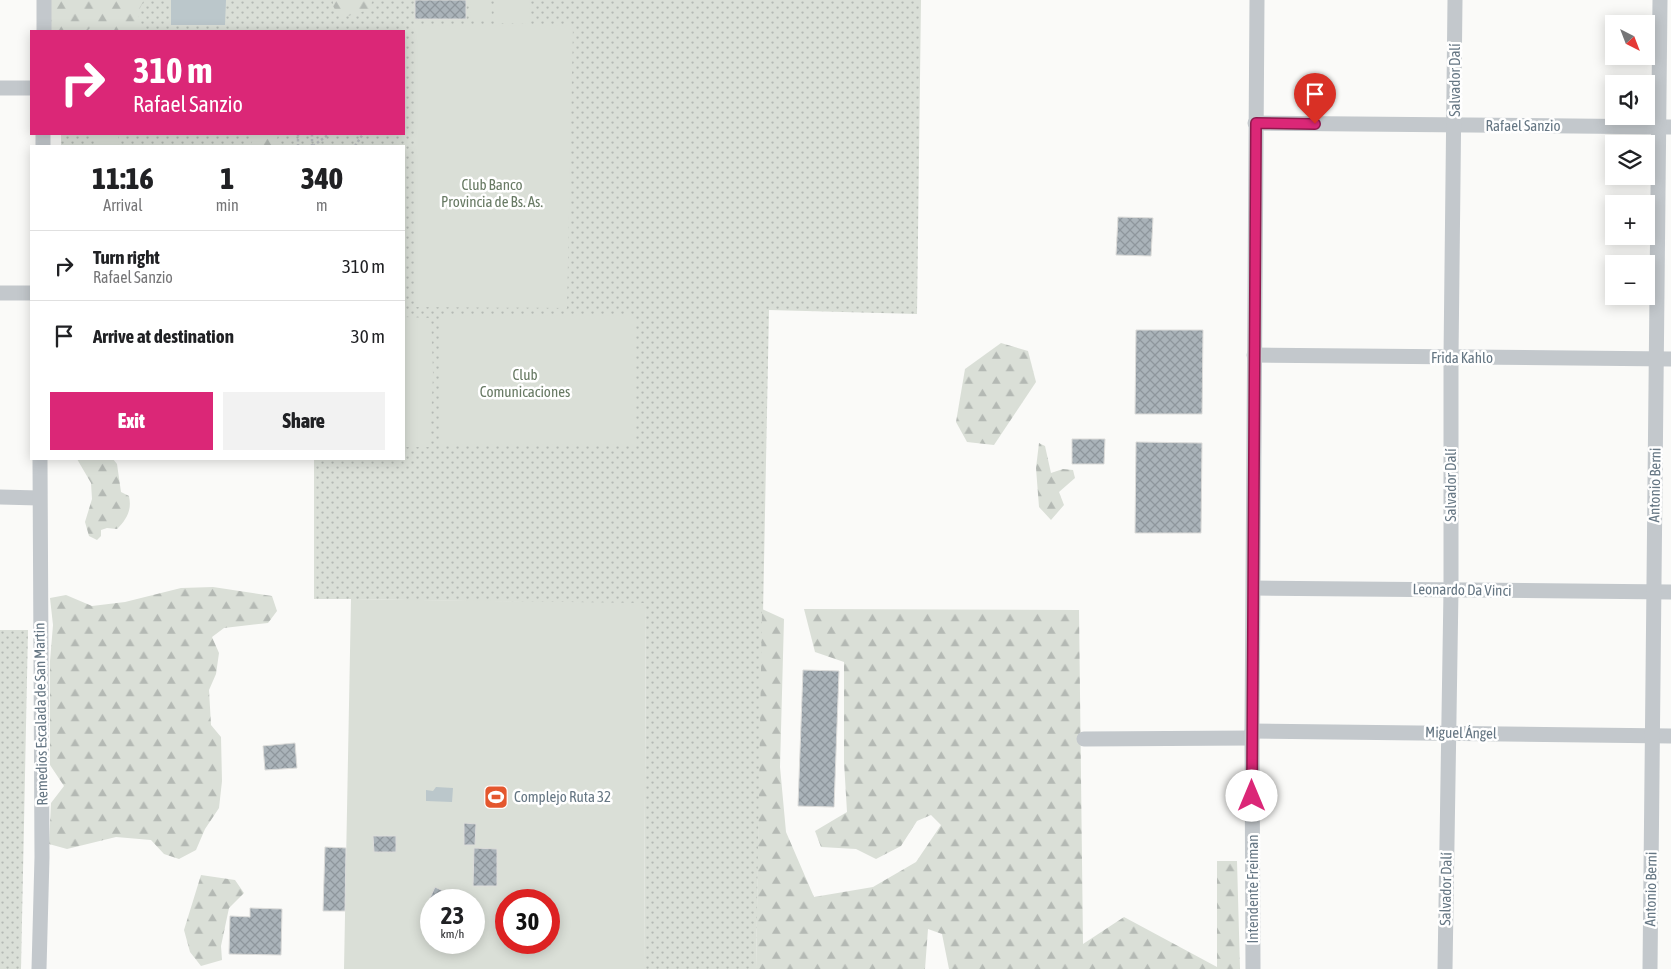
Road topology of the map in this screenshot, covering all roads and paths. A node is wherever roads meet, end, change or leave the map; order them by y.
1 (44, 0) edge
2 (1257, 0) edge
3 (1455, 0) edge
4 (1660, 0) edge
5 (44, 30) edge
6 (0, 88) edge
7 (30, 88) edge
8 (1256, 123) junction
9 (1454, 126) junction
10 (1664, 127) edge
11 (328, 135) edge
12 (314, 145) edge
13 (0, 293) edge
14 (30, 293) edge
15 (1254, 355) junction
16 (1451, 358) junction
17 (1664, 359) edge
18 (40, 460) edge
19 (0, 497) edge
20 (39, 498) junction
21 (1254, 588) junction
22 (1451, 590) junction
23 (1654, 592) junction
24 (1671, 592) edge
25 (1448, 733) junction
26 (1252, 735) junction
27 (1653, 736) junction
28 (1671, 736) edge
29 (1084, 739) dead end
30 (39, 969) edge
31 (1253, 969) edge
32 (1445, 969) edge
33 (1650, 969) edge

1 - 5 street
2 - 8 street, Intendente Freiman
3 - 9 street, Salvador Dalí
4 - 10 street, Antonio Berni
6 - 7 street
8 - 9 street, Rafael Sanzio
8 - 15 street, Intendente Freiman
9 - 10 street, Rafael Sanzio
9 - 16 street, Salvador Dalí
10 - 17 street, Antonio Berni
11 - 12 path
13 - 14 street
15 - 16 street, Frida Kahlo
15 - 21 street, Intendente Freiman
16 - 17 street, Frida Kahlo
16 - 22 street, Salvador Dalí
17 - 23 street, Antonio Berni
18 - 20 street, Remedios Escalada de San Martin
19 - 20 street
20 - 30 street, Remedios Escalada de San Martin
21 - 22 street, Leonardo Da Vinci
21 - 26 street, Intendente Freiman
22 - 23 street, Leonardo Da Vinci
22 - 25 street, Salvador Dalí
23 - 24 street, Leonardo Da Vinci
23 - 27 street, Antonio Berni
25 - 26 street, Miguel Ángel
25 - 27 street, Miguel Ángel
25 - 32 street, Salvador Dalí
26 - 29 street, Miguel Ángel
26 - 31 street, Intendente Freiman
27 - 28 street, Miguel Ángel
27 - 33 street, Antonio Berni

